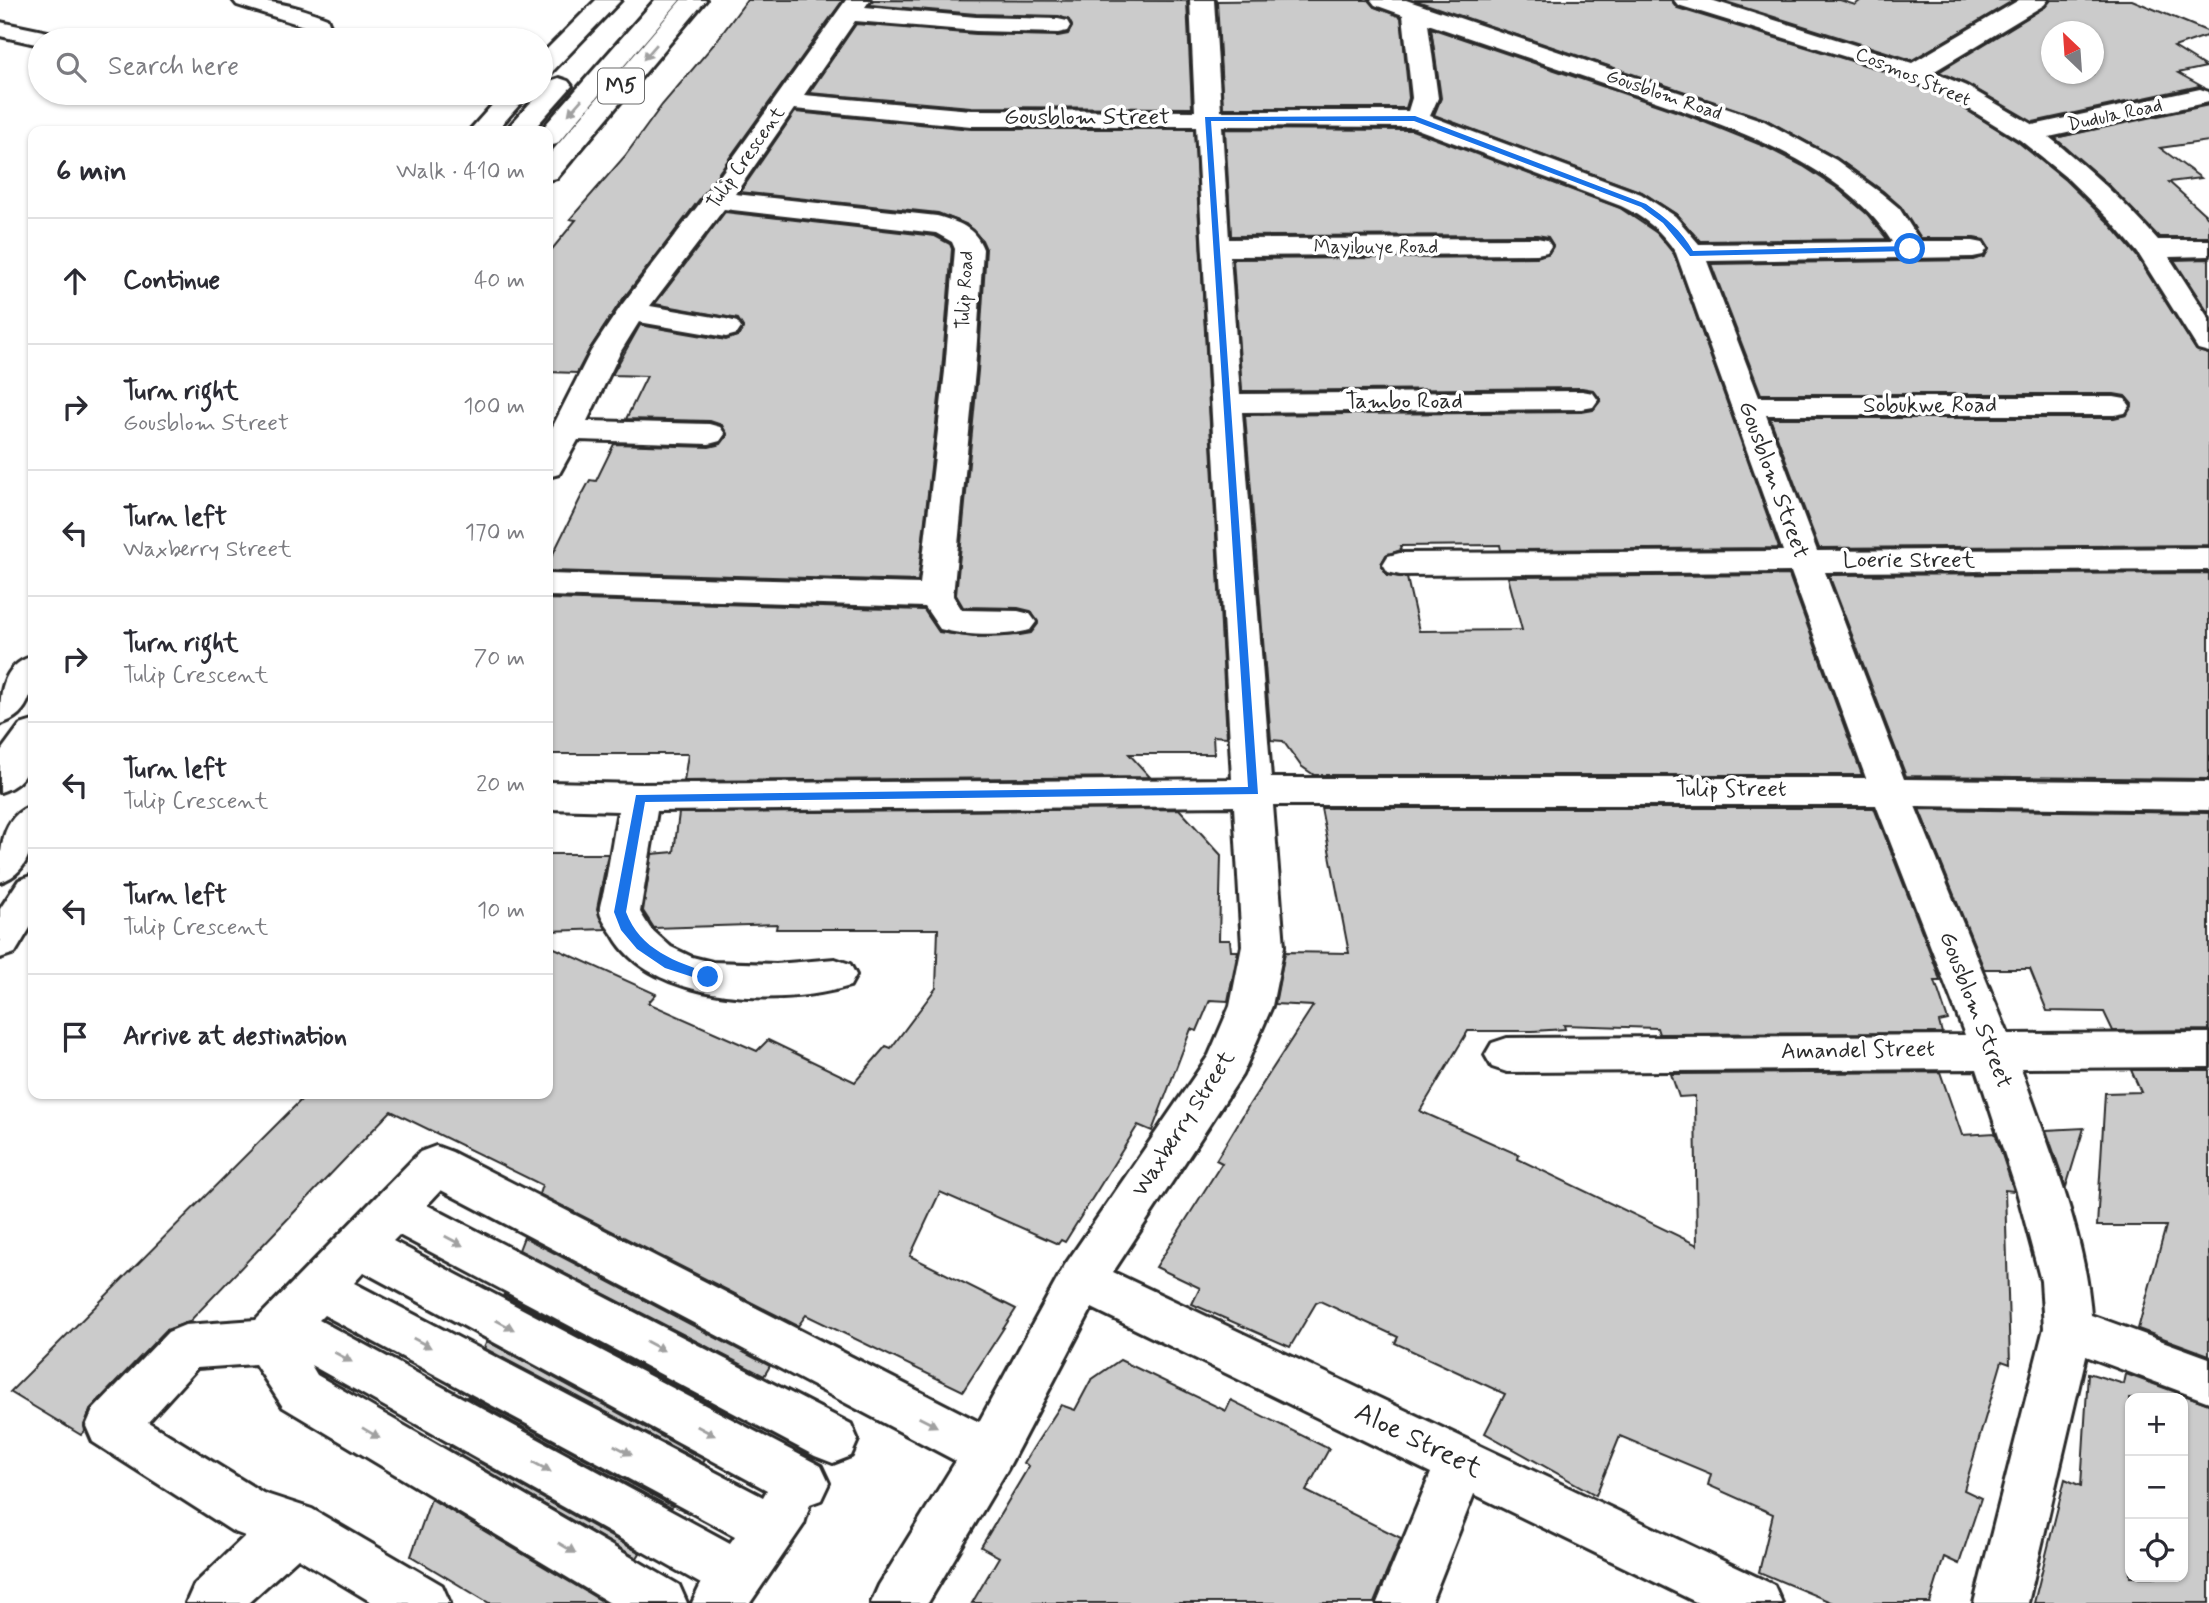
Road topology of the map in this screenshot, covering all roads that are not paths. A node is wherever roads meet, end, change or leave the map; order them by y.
1 (244, 0) edge
2 (609, 0) edge
3 (637, 0) edge
4 (668, 0) edge
5 (694, 0) edge
6 (1202, 0) edge
7 (1383, 0) edge
8 (2036, 0) edge
9 (1702, 2) edge
10 (853, 6) edge
11 (1415, 11) junction
12 (1058, 26) dead end
13 (320, 28) edge
14 (0, 29) edge
15 (28, 35) edge
16 (553, 57) edge
17 (1913, 73) junction
18 (553, 92) edge
19 (2200, 96) dead end
20 (786, 101) junction
21 (503, 105) edge
22 (542, 105) edge
23 (1415, 118) junction
24 (1207, 119) junction
25 (486, 126) edge
26 (523, 126) edge
27 (553, 132) edge
28 (2029, 134) junction
29 (553, 166) edge
30 (717, 200) junction
31 (1537, 246) dead end
32 (1215, 248) junction
33 (2209, 248) edge
34 (1910, 249) junction
35 (1973, 249) dead end
36 (2150, 249) junction
37 (1690, 253) junction
38 (631, 312) junction
39 (726, 328) dead end
40 (2209, 343) edge
41 (1582, 401) dead end
42 (1226, 403) junction
43 (1746, 406) junction
44 (2114, 406) dead end
45 (568, 430) junction
46 (709, 434) dead end
47 (553, 458) edge
48 (2209, 559) edge
49 (1803, 561) junction
50 (1400, 564) dead end
51 (553, 585) edge
52 (936, 596) junction
53 (1018, 621) dead end
54 (28, 675) edge
55 (0, 712) edge
56 (28, 741) edge
57 (0, 779) edge
58 (1889, 790) junction
59 (1254, 791) junction
60 (553, 796) edge
61 (2209, 796) edge
62 (640, 798) junction
63 (28, 826) edge
64 (0, 868) edge
65 (28, 898) edge
66 (0, 942) edge
67 (835, 975) dead end
68 (1993, 1050) junction
69 (2209, 1050) edge
70 (1507, 1055) dead end
71 (393, 1209) junction
72 (358, 1246) junction
73 (1082, 1280) junction
74 (319, 1288) junction
75 (2068, 1328) junction
76 (276, 1333) junction
77 (2209, 1380) edge
78 (867, 1390) junction
79 (833, 1440) junction
80 (989, 1453) junction
81 (1461, 1461) junction
82 (803, 1483) junction
83 (294, 1527) junction
84 (771, 1528) junction
85 (729, 1589) edge
86 (213, 1603) edge
87 (423, 1603) edge
88 (660, 1603) edge
89 (898, 1603) edge
90 (1404, 1603) edge
91 (1755, 1603) edge
92 (2001, 1603) edge

1 - 13 street
2 - 16 street
3 - 18 street
4 -> 27 street
5 -> 29 street, M5
6 - 24 street, Waxberry Street
7 - 11 street, Gousblom Road
8 - 17 street
9 - 17 street, Cosmos Street
10 - 12 street
10 - 20 street, Tulip Crescent
11 - 23 street
11 - 34 street, Gousblom Road
14 - 15 street
17 - 28 street, Cosmos Street
19 - 28 street, Dudula Road
20 - 24 street, Gousblom Street
20 - 30 street, Tulip Crescent
21 - 25 street
22 - 26 street
23 - 24 street, Gousblom Street
23 - 37 street, Gousblom Street
24 - 32 street, Waxberry Street
28 - 36 street, Cosmos Street
30 - 38 street, Tulip Crescent
30 - 52 street, Tulip Road
31 - 32 street, Mayibuye Road
32 - 42 street, Waxberry Street
33 - 36 street
34 - 35 street
34 - 37 street
36 - 40 street, Cosmos Street
37 - 43 street, Gousblom Street
38 - 39 street
38 - 45 street, Tulip Crescent
41 - 42 street, Tambo Road
42 - 59 street, Waxberry Street
43 - 44 street, Sobukwe Road
43 - 49 street, Gousblom Street
45 - 46 street
45 - 47 street, Tulip Crescent
48 - 49 street, Loerie Street
49 - 50 street, Loerie Street
49 - 58 street, Gousblom Street
51 - 52 street
52 - 53 street
54 - 55 street
56 - 57 street
58 - 59 street, Tulip Street
58 - 61 street, Tulip Street
58 - 68 street, Gousblom Street
59 - 62 street
59 - 73 street, Waxberry Street
60 - 62 street
62 - 67 street
63 - 64 street
65 - 66 street
68 - 69 street, Amandel Street
68 - 70 street, Amandel Street
68 - 75 street, Gousblom Street
71 - 72 street
71 - 78 street
71 -> 79 street
72 - 74 street
72 -> 82 street
73 - 80 street, Waxberry Street
73 - 81 street, Aloe Street
74 - 76 street
74 -> 84 street
75 - 77 street
75 - 92 street, Gousblom Street
76 - 83 street
76 -> 85 street
76 -> 88 street
78 - 79 street
78 -> 80 street
79 - 82 street
80 - 89 street, Waxberry Street
81 - 90 street
81 - 91 street, Aloe Street
82 - 84 street
83 - 86 street
83 - 87 street
84 - 85 street

